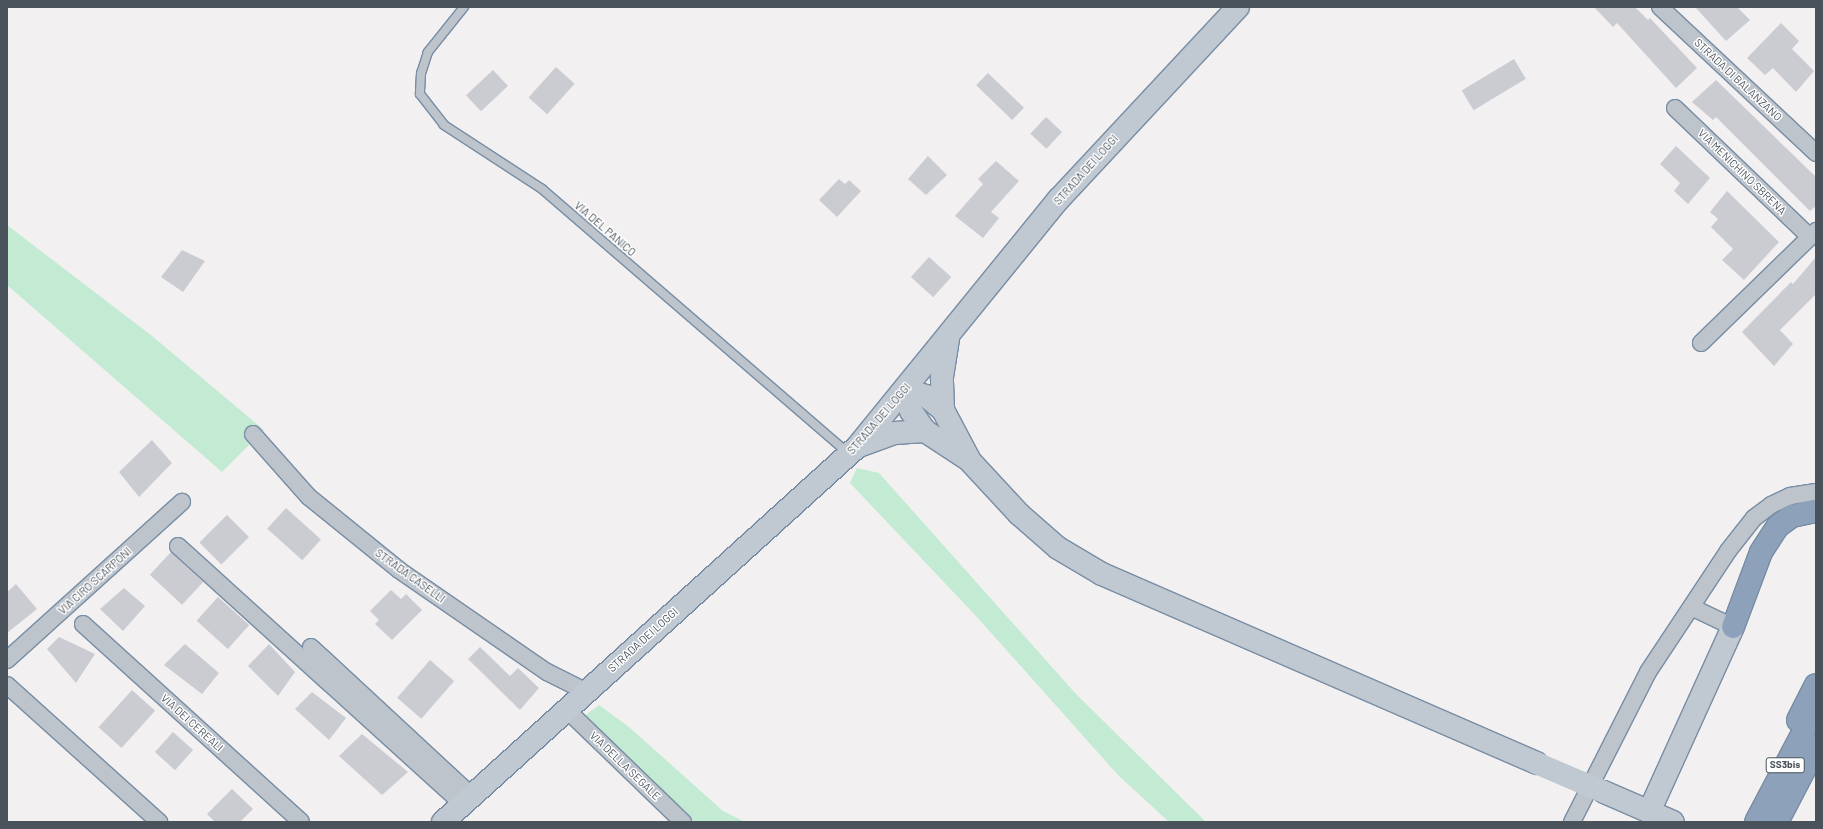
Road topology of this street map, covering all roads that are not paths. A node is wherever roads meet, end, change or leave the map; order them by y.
1 (464, 7) edge
2 (1238, 7) edge
3 (1660, 7) edge
4 (1675, 108) dead end
5 (1816, 153) edge
6 (1813, 234) edge
7 (948, 337) junction
8 (1701, 343) dead end
9 (906, 390) junction
10 (943, 410) junction
11 (925, 431) junction
12 (253, 434) dead end
13 (853, 450) junction
14 (969, 460) junction
15 (182, 502) dead end
16 (1815, 507) edge
17 (178, 546) dead end
18 (1693, 608) junction
19 (83, 624) dead end
20 (1733, 627) junction
21 (311, 647) dead end
22 (7, 660) edge
23 (1816, 685) edge
24 (7, 686) edge
25 (587, 692) junction
26 (1816, 708) edge
27 (567, 710) junction
28 (1816, 747) edge
29 (468, 800) junction
30 (1766, 802) junction
31 (1649, 812) junction
32 (159, 822) edge
33 (301, 822) edge
34 (443, 822) edge
35 (683, 822) edge
36 (1572, 822) edge
37 (1673, 822) edge
38 (1756, 822) edge
39 (1777, 822) edge

1 - 13 lane, VIA DEL PANICO
2 - 7 street, STRADA DEI LOGGI
3 - 5 street, STRADA DI BALANZANO
4 - 6 street, VIA MENICHINO SBRENA
6 - 8 street, VIA MENICHINO SBRENA
7 - 9 street, STRADA DEI LOGGI
7 - 10 street
9 - 10 street
9 - 11 street
9 - 13 street, STRADA DEI LOGGI
10 - 14 street
11 - 13 street
11 - 14 street
12 - 25 street, STRADA CASELLI
13 - 25 street, STRADA DEI LOGGI
14 - 31 street, bridge
15 - 22 street, VIA CIRO SCARPONI
16 - 18 street
16 - 20 highway
17 - 29 street
18 - 20 street
18 - 36 street
19 - 33 street, VIA DEI CEREALI
20 - 31 street
21 - 29 street
23 - 30 highway
24 - 32 street
25 - 27 street, STRADA DEI LOGGI
26 - 30 highway, SS3bis
27 - 29 street, STRADA DEI LOGGI
27 - 35 street, VIA DELLA SEGALE
28 - 39 highway, SS3bis
29 - 34 street, STRADA DEI LOGGI
30 - 38 highway, SS3bis
31 - 37 street

